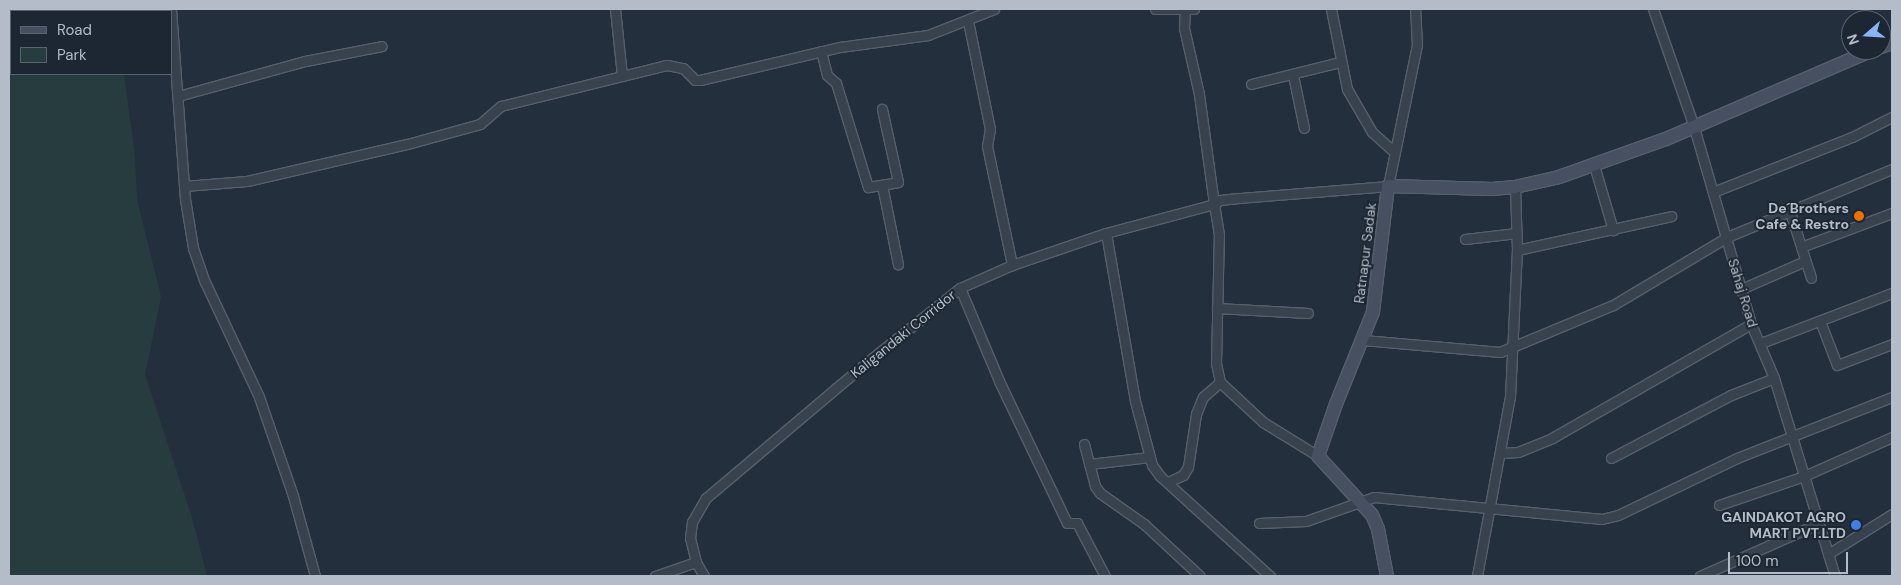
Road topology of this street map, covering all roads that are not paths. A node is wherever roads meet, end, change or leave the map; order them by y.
1 (615, 9) edge
2 (994, 9) edge
3 (1154, 9) edge
4 (1331, 9) edge
5 (1415, 9) edge
6 (1653, 9) edge
7 (1189, 10) edge
8 (172, 21) edge
9 (968, 21) junction
10 (382, 46) dead end
11 (821, 51) junction
12 (1849, 60) edge
13 (1340, 62) junction
14 (1293, 75) junction
15 (622, 76) junction
16 (1250, 84) dead end
17 (178, 96) junction
18 (882, 109) dead end
19 (1892, 117) edge
20 (1693, 124) junction
21 (1304, 128) dead end
22 (1393, 151) junction
23 (1594, 165) junction
24 (1892, 169) edge
25 (882, 185) junction
26 (184, 186) junction
27 (1388, 186) junction
28 (1515, 187) junction
29 (1713, 192) junction
30 (1214, 204) junction
31 (1790, 212) junction
32 (1892, 212) edge
33 (1671, 216) dead end
34 (1613, 230) junction
35 (1106, 233) junction
36 (1517, 233) junction
37 (1726, 237) junction
38 (1465, 240) dead end
39 (1801, 247) junction
40 (1517, 250) junction
41 (1804, 261) junction
42 (898, 264) dead end
43 (1012, 265) junction
44 (1811, 278) dead end
45 (960, 288) junction
46 (1741, 289) junction
47 (1892, 293) edge
48 (1217, 308) junction
49 (1308, 313) dead end
50 (1820, 321) junction
51 (1751, 324) junction
52 (1363, 340) junction
53 (1760, 343) junction
54 (1892, 344) edge
55 (1513, 347) junction
56 (1774, 378) junction
57 (1220, 382) junction
58 (1892, 396) edge
59 (1892, 437) edge
60 (1791, 438) junction
61 (1084, 444) dead end
62 (1500, 453) junction
63 (1318, 456) junction
64 (1150, 457) junction
65 (1611, 458) dead end
66 (1089, 464) junction
67 (1804, 476) junction
68 (1168, 482) junction
69 (1361, 500) junction
70 (1719, 505) dead end
71 (1491, 507) junction
72 (1892, 514) edge
73 (1259, 523) dead end
74 (1819, 524) junction
75 (1828, 554) junction
76 (696, 562) junction
77 (315, 576) edge
78 (655, 576) edge
79 (704, 576) edge
80 (1105, 576) edge
81 (1200, 576) edge
82 (1270, 576) edge
83 (1387, 576) edge
84 (1477, 576) edge
85 (1700, 576) edge
86 (1835, 576) edge

1 - 15 street
2 - 9 street
3 - 7 street
4 - 13 street
5 - 22 street
6 - 20 street, Sahaj Road
7 - 30 street
8 - 17 street
9 - 11 street
9 - 43 street
10 - 17 street
11 - 15 street
11 - 25 street
12 - 20 main road, Ratnapur Sadak
13 - 14 street
13 - 22 street
14 - 16 street
14 - 21 street
15 - 26 street
17 - 26 street
18 - 25 street
19 - 29 street
20 - 23 main road, Ratnapur Sadak
20 - 29 street, Sahaj Road
22 - 27 street
23 - 28 main road, Ratnapur Sadak
23 - 34 street
24 - 31 street
25 - 42 street
26 - 77 street
27 - 28 main road, Ratnapur Sadak
27 - 30 street, Kaligandaki Corridor
27 - 52 main road, Ratnapur Sadak
28 - 36 street
29 - 37 street, Sahaj Road
30 - 35 street, Kaligandaki Corridor
30 - 48 street
31 - 37 street
31 - 39 street
32 - 39 street
33 - 34 street
34 - 40 street
35 - 43 street, Kaligandaki Corridor
35 - 64 street
36 - 38 street
36 - 40 street
37 - 46 street, Sahaj Road
37 - 55 street
39 - 41 street
40 - 55 street
41 - 44 street
41 - 46 street
43 - 45 street, Kaligandaki Corridor
45 - 76 street, Kaligandaki Corridor
45 - 80 street
46 - 51 street, Sahaj Road
47 - 50 street
48 - 49 street
48 - 57 street
50 - 53 street
50 - 54 street
51 - 53 street, Sahaj Road
51 - 62 street
52 - 55 street
52 - 63 main road, Ratnapur Sadak
53 - 56 street, Sahaj Road
55 - 62 street
56 - 60 street, Sahaj Road
56 - 65 street
57 - 63 street
57 - 68 street
58 - 60 street
59 - 67 street
60 - 67 street, Sahaj Road
60 - 71 street
61 - 66 street
62 - 71 street
63 - 69 main road
64 - 66 street
64 - 68 street
66 - 81 street
67 - 70 street
67 - 74 street, Sahaj Road
68 - 82 street
69 - 71 street
69 - 73 street
69 - 83 main road
71 - 84 street
72 - 75 street
74 - 75 street, Sahaj Road
74 - 85 street
75 - 86 street, Sahaj Road
76 - 78 street
76 - 79 street, Kaligandaki Corridor

